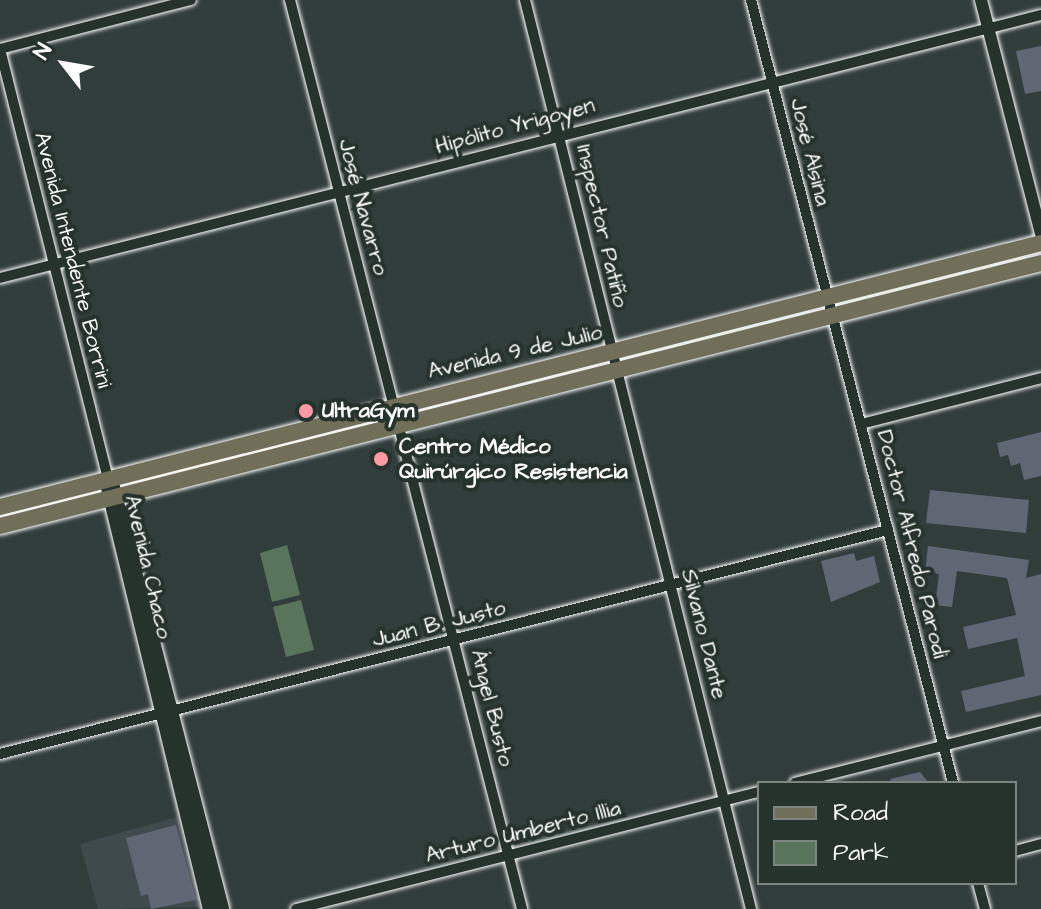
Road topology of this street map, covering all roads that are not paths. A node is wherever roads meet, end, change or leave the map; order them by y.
1 (191, 0) edge
2 (290, 0) edge
3 (525, 0) edge
4 (751, 0) edge
5 (981, 0) edge
6 (1041, 15) edge
7 (988, 29) junction
8 (0, 49) edge
9 (772, 81) junction
10 (560, 135) junction
11 (339, 194) junction
12 (1041, 233) edge
13 (1041, 243) edge
14 (54, 263) junction
15 (1041, 263) edge
16 (0, 278) edge
17 (827, 296) junction
18 (831, 315) junction
19 (614, 360) junction
20 (1041, 378) edge
21 (394, 404) junction
22 (399, 423) junction
23 (861, 424) junction
24 (108, 480) junction
25 (114, 498) junction
26 (0, 507) edge
27 (0, 526) edge
28 (888, 530) junction
29 (671, 584) junction
30 (455, 641) junction
31 (166, 713) junction
32 (1041, 721) edge
33 (944, 745) junction
34 (0, 754) edge
35 (803, 781) edge
36 (953, 781) edge
37 (757, 793) edge
38 (725, 801) junction
39 (1041, 844) edge
40 (1017, 850) edge
41 (509, 857) junction
42 (979, 885) edge
43 (210, 909) edge
44 (222, 909) edge
45 (296, 909) edge
46 (522, 909) edge
47 (751, 909) edge
48 (985, 909) edge

1 - 8 street
2 - 11 street, José Navarro
3 - 10 street, Inspector Patiño
4 - 9 street, José Alsina
5 - 7 street
6 - 7 street, Hipólito Yrigoyen
7 - 9 street, Hipólito Yrigoyen
7 - 12 street
8 - 14 street, Avenida Intendente Borrini
9 - 10 street, Hipólito Yrigoyen
9 - 17 street, José Alsina
10 - 11 street, Hipólito Yrigoyen
10 - 19 street, Inspector Patiño
11 - 14 street, Hipólito Yrigoyen
11 - 21 street, José Navarro
13 - 17 main road, Avenida 9 de Julio
14 - 16 street, Hipólito Yrigoyen
14 - 24 street, Avenida Intendente Borrini
15 - 18 main road, Avenida 9 de Julio
17 - 18 street, José Alsina
17 - 19 main road, Avenida 9 de Julio
18 - 19 main road, Avenida 9 de Julio
18 - 23 street, Doctor Alfredo Parodi
19 - 21 main road, Avenida 9 de Julio
19 - 22 main road, Avenida 9 de Julio
19 - 29 street, Silvano Dante
20 - 23 street
21 - 22 street, José Navarro
21 - 24 main road, Avenida 9 de Julio
22 - 25 main road, Avenida 9 de Julio
22 - 30 street, Ángel Busto
23 - 28 street, Doctor Alfredo Parodi
24 - 25 main road, Avenida Chaco
24 - 26 main road, Avenida 9 de Julio
25 - 27 main road, Avenida 9 de Julio
25 - 31 main road, Avenida Chaco
28 - 29 street, Juan B. Justo
28 - 33 street, Doctor Alfredo Parodi
29 - 30 street, Juan B. Justo
29 - 38 street, Silvano Dante
30 - 31 street, Juan B. Justo
30 - 41 street, Ángel Busto
31 - 34 street, Juan B. Justo
31 - 43 main road, Avenida Chaco
31 - 44 main road, Avenida Chaco
32 - 33 street
33 - 35 street
33 - 36 street, Doctor Alfredo Parodi
37 - 38 street, Arturo Umberto Illia
38 - 41 street, Arturo Umberto Illia
38 - 47 street, Silvano Dante
39 - 40 street
41 - 45 street, Arturo Umberto Illia
41 - 46 street, Ángel Busto
42 - 48 street

